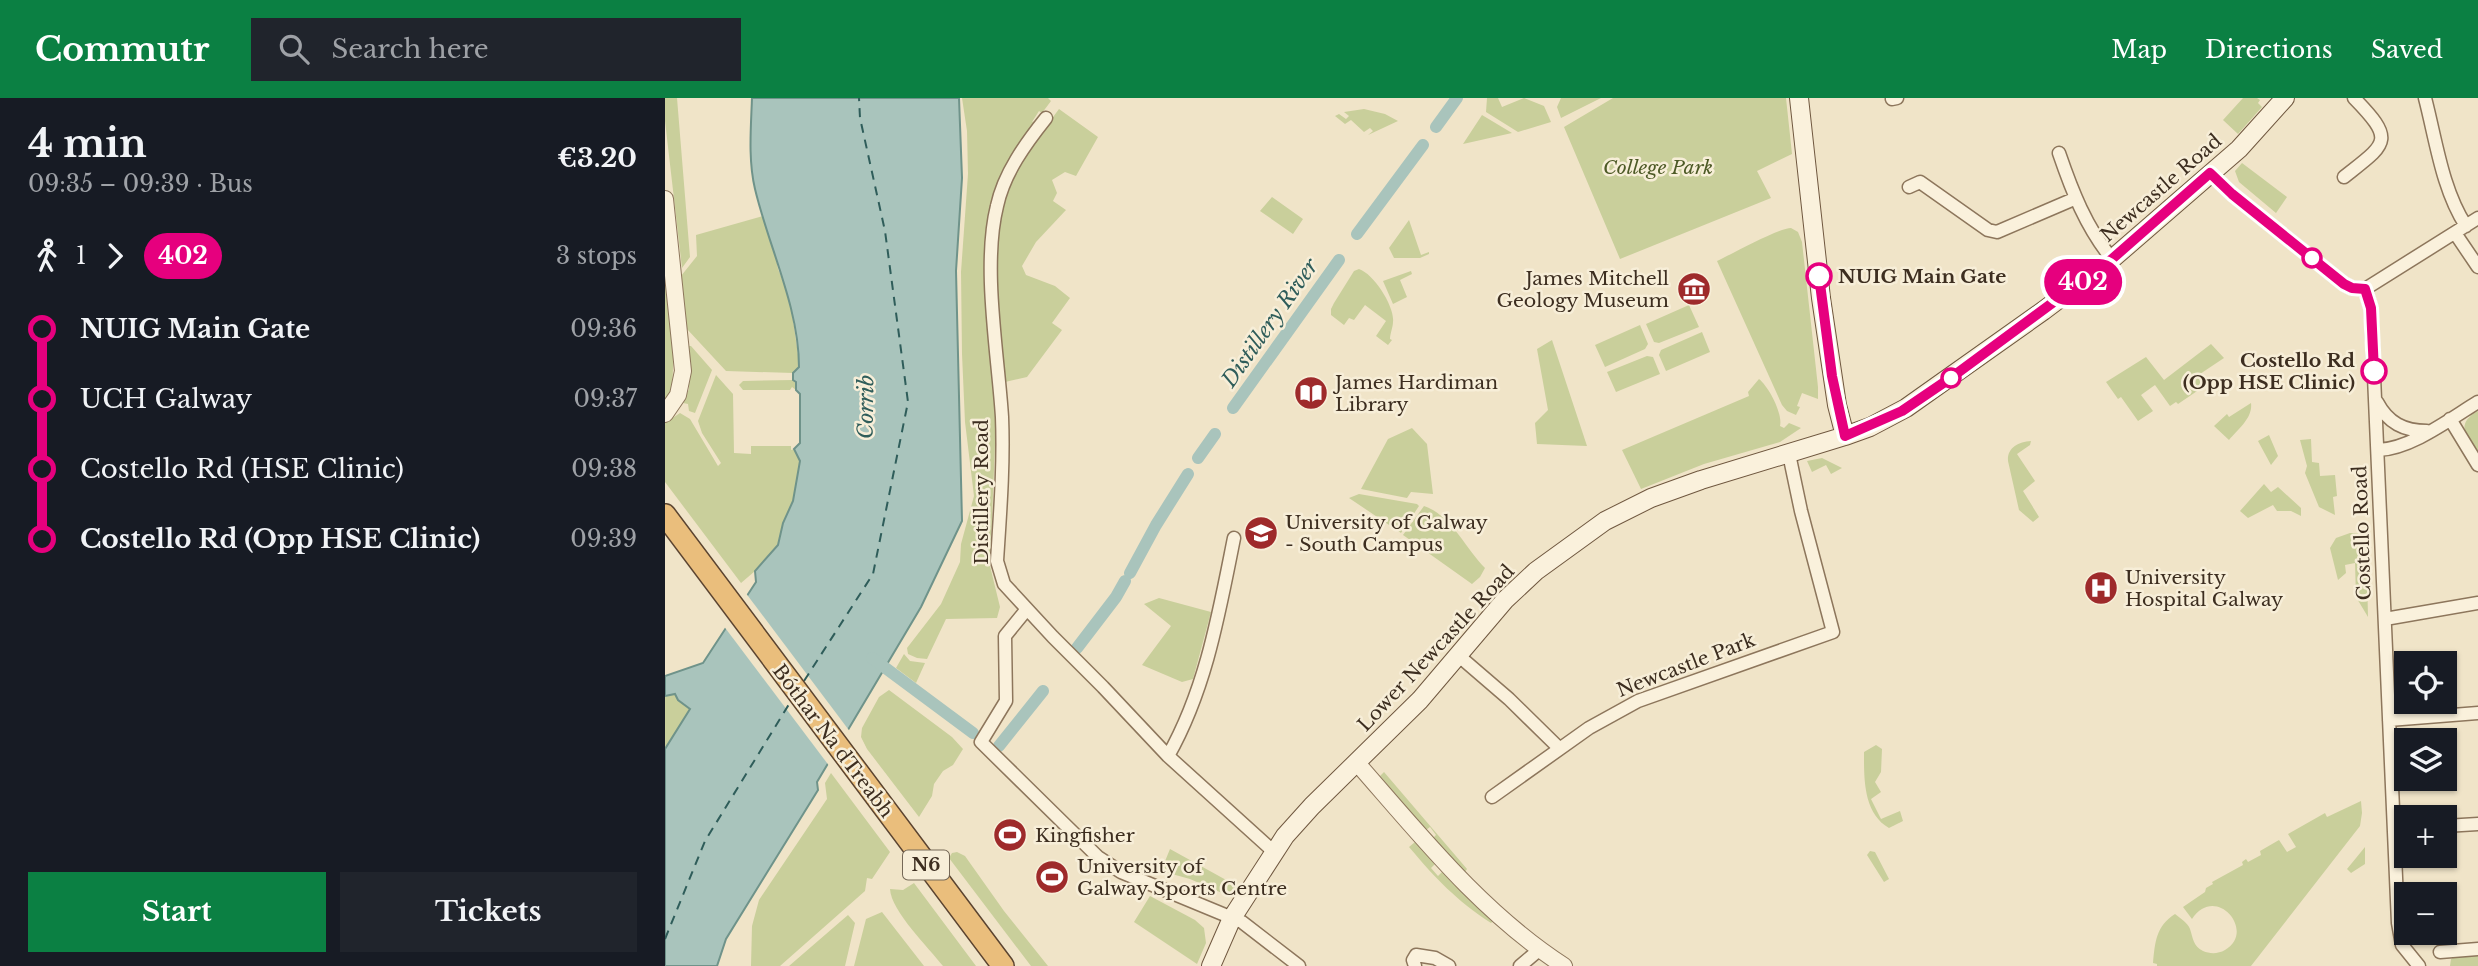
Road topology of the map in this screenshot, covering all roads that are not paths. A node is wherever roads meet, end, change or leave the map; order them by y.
1 (1799, 98) edge
2 (2285, 98) edge
3 (2354, 98) edge
4 (2425, 98) edge
5 (1046, 118) dead end
6 (2059, 153) dead end
7 (2210, 173) junction
8 (2344, 177) dead end
9 (1909, 187) dead end
10 (665, 199) edge
11 (2074, 199) junction
12 (2478, 218) edge
13 (2461, 229) junction
14 (2112, 259) junction
15 (2478, 267) edge
16 (2365, 289) junction
17 (2376, 399) junction
18 (2478, 401) edge
19 (665, 414) edge
20 (2450, 419) junction
21 (2428, 431) junction
22 (1845, 436) junction
23 (2378, 450) junction
24 (1789, 454) junction
25 (2478, 465) edge
26 (665, 514) edge
27 (1234, 538) dead end
28 (2478, 603) edge
29 (1027, 609) junction
30 (2385, 619) junction
31 (1459, 656) junction
32 (2478, 713) edge
33 (2389, 720) junction
34 (1559, 748) junction
35 (1168, 756) junction
36 (1357, 763) junction
37 (1492, 797) dead end
38 (2398, 805) edge
39 (2478, 824) edge
40 (2457, 825) edge
41 (1273, 852) junction
42 (2400, 868) edge
43 (1232, 918) junction
44 (2478, 949) edge
45 (1539, 950) junction
46 (2439, 952) dead end
47 (1003, 966) edge
48 (1211, 966) edge
49 (1300, 966) edge
50 (1415, 966) edge
51 (1450, 966) edge
52 (1520, 966) edge
53 (1564, 966) edge
54 (2419, 966) edge

1 - 22 main road
2 - 7 main road, Newcastle Road
3 - 8 street
4 - 13 street
5 - 29 street, Distillery Road
6 - 11 street
7 - 14 main road, Newcastle Road
7 - 16 street
9 - 11 street
10 - 19 street
11 - 14 street
12 - 13 street
13 - 15 street
13 - 16 street
14 - 22 main road, Newcastle Road
16 - 17 street, Costello Road
17 - 21 street
17 - 23 street, Costello Road
18 - 20 street
20 - 21 street
20 - 25 street
21 - 23 street
22 - 24 main road, Lower Newcastle Road
23 - 30 street, Costello Road
24 - 31 main road, Lower Newcastle Road
24 - 34 street, Newcastle Park
26 - 47 highway, Bóthar Na dTreabh / N6
27 - 35 street
28 - 30 street
29 - 35 street, Distillery Road
29 - 43 street
30 - 33 street, Costello Road
31 - 34 street
31 - 36 main road, Lower Newcastle Road
32 - 33 street
33 - 38 street, Costello Road
34 - 37 street, Newcastle Park
35 - 41 street, Distillery Road
36 - 41 main road, Lower Newcastle Road
36 - 45 street
39 - 40 street
41 - 43 main road, Lower Newcastle Road
42 - 54 street, Costello Road
43 - 48 main road, Lower Newcastle Road
43 - 49 street
44 - 46 street
45 - 52 street
45 - 53 street
50 - 51 street

